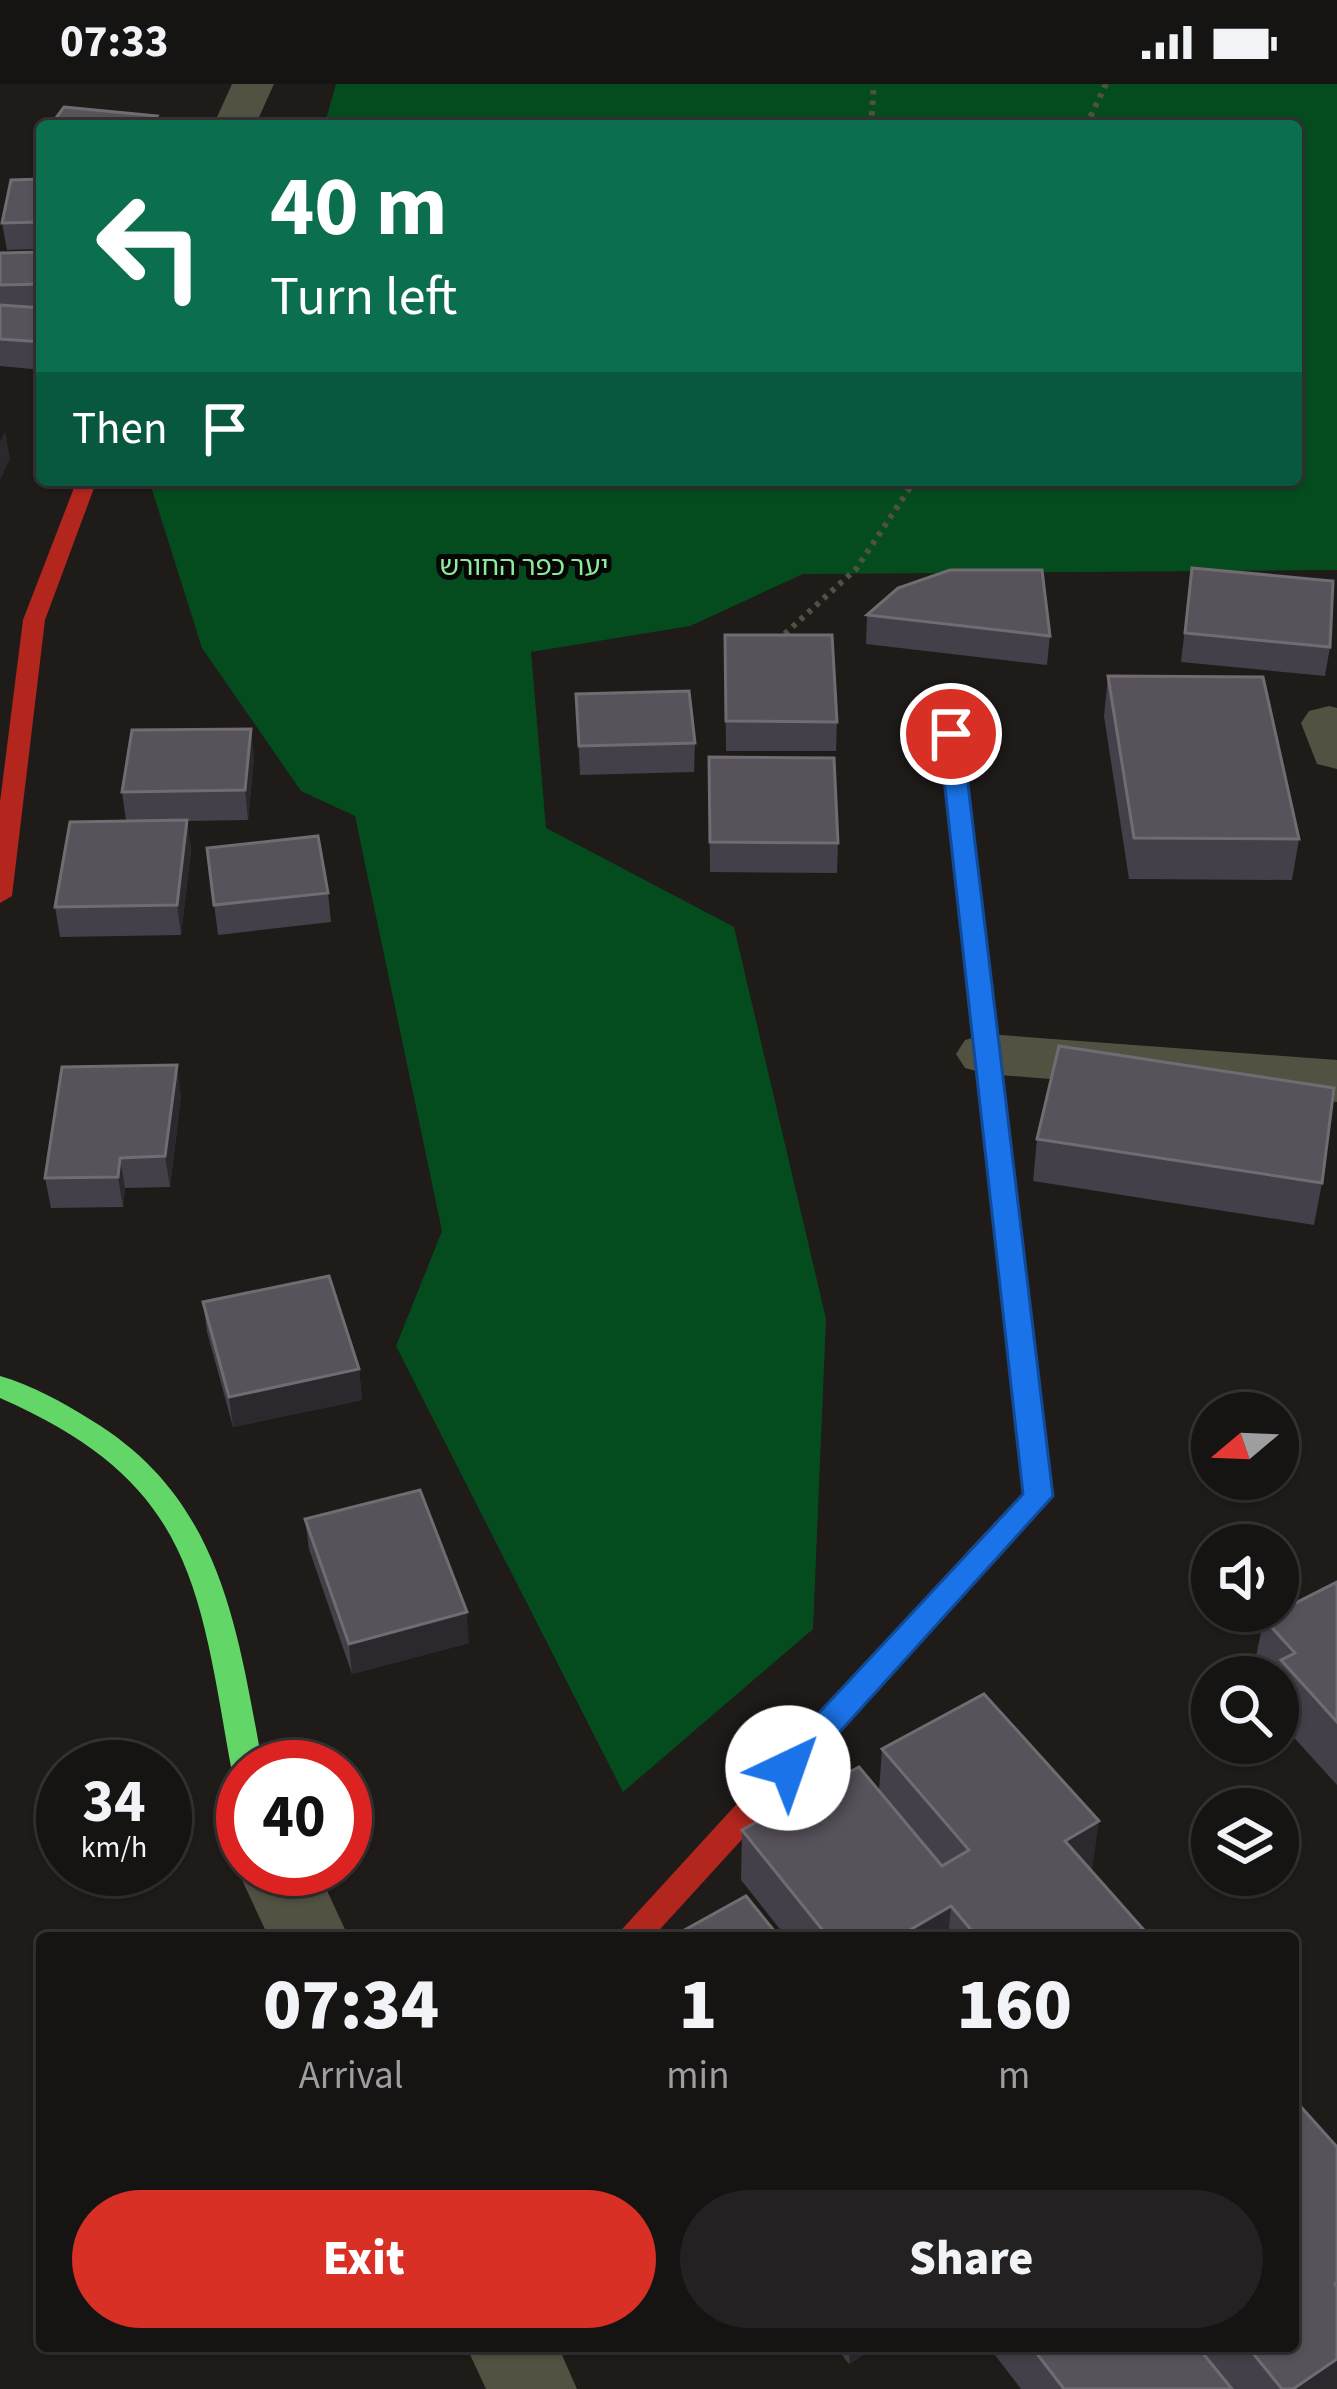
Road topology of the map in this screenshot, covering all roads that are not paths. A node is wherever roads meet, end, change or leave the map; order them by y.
1 (253, 84) edge
2 (237, 120) edge
3 (85, 486) edge
4 (11, 718) edge
5 (951, 734) dead end
6 (0, 896) edge
7 (987, 1054) junction
8 (1337, 1081) edge
9 (0, 1386) edge
10 (242, 1740) edge
11 (290, 1896) edge
12 (306, 1932) edge
13 (637, 1932) edge
14 (514, 2352) edge
15 (532, 2389) edge

1 - 2 street
3 - 4 street
4 - 6 street
5 - 7 street
7 - 8 street
7 - 13 street
9 - 10 street
11 - 12 street
14 - 15 street

